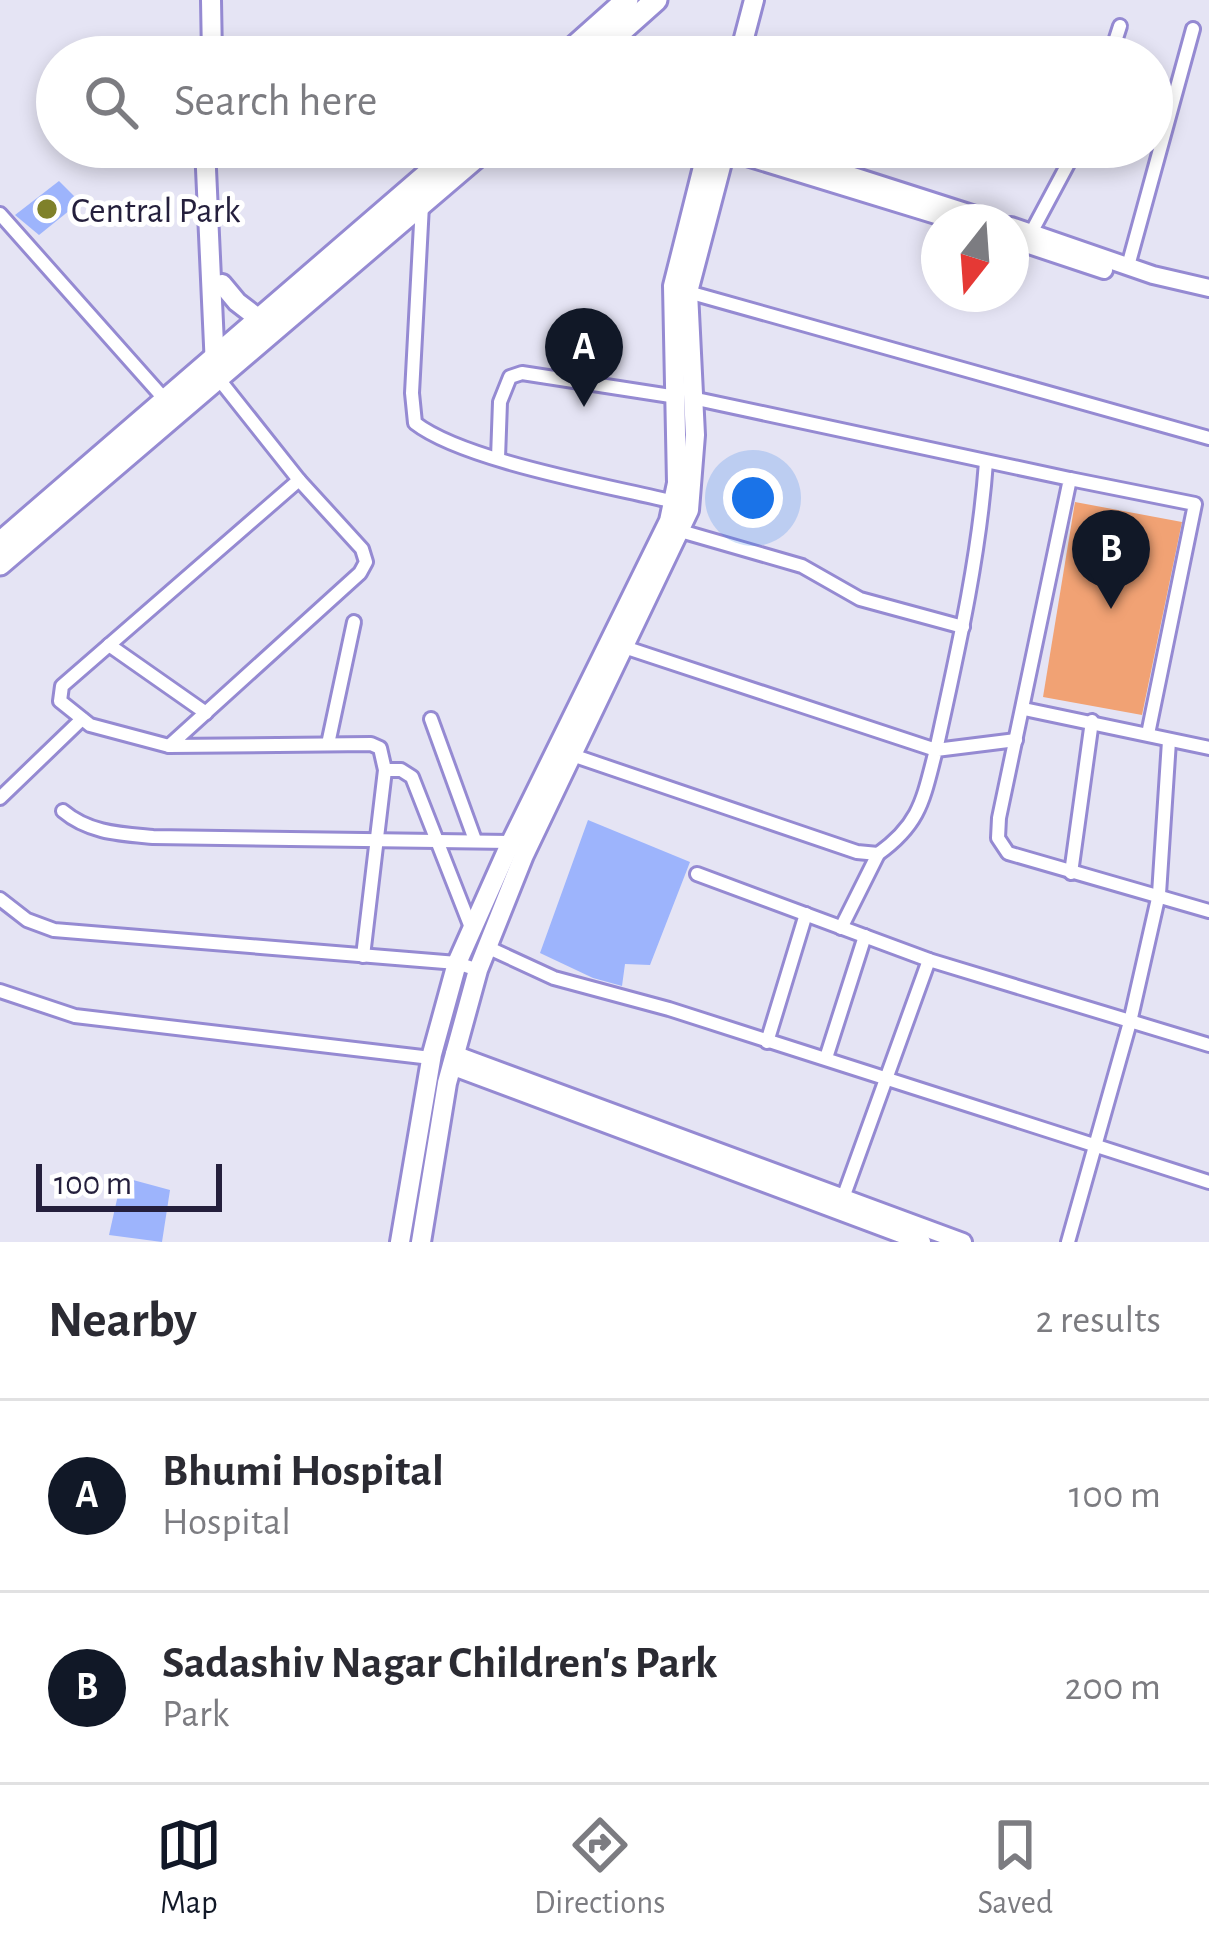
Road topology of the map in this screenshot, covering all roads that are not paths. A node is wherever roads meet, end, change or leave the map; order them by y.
1 (202, 0) edge
2 (212, 0) edge
3 (627, 0) edge
4 (656, 0) edge
5 (754, 0) edge
6 (1120, 26) dead end
7 (1193, 29) dead end
8 (202, 36) edge
9 (212, 36) edge
10 (587, 36) edge
11 (616, 36) edge
12 (745, 36) edge
13 (1117, 36) edge
14 (1173, 102) edge
15 (207, 168) edge
16 (216, 168) edge
17 (435, 168) edge
18 (463, 168) edge
19 (711, 168) edge
20 (714, 168) edge
21 (783, 168) edge
22 (829, 168) edge
23 (1066, 168) edge
24 (1155, 168) edge
25 (422, 203) junction
26 (941, 204) edge
27 (921, 210) edge
28 (0, 214) edge
29 (1031, 233) joint
30 (1029, 245) edge
31 (1128, 266) junction
32 (222, 284) junction
33 (1209, 288) edge
34 (688, 292) junction
35 (1209, 298) edge
36 (259, 319) junction
37 (221, 363) junction
38 (685, 397) junction
39 (171, 407) junction
40 (1209, 438) edge
41 (498, 458) junction
42 (986, 462) junction
43 (1070, 479) junction
44 (299, 480) junction
45 (674, 502) junction
46 (1202, 505) edge
47 (674, 528) junction
48 (0, 543) edge
49 (0, 564) edge
50 (354, 622) dead end
51 (964, 627) junction
52 (109, 645) junction
53 (624, 647) junction
54 (1024, 710) junction
55 (206, 713) junction
56 (431, 718) dead end
57 (82, 719) junction
58 (1091, 721) junction
59 (1148, 734) junction
60 (1016, 740) junction
61 (1169, 741) junction
62 (328, 745) junction
63 (170, 746) junction
64 (1209, 748) edge
65 (936, 750) junction
66 (572, 755) junction
67 (385, 770) junction
68 (0, 798) edge
69 (63, 811) dead end
70 (379, 839) junction
71 (436, 839) junction
72 (475, 840) junction
73 (512, 842) junction
74 (878, 854) junction
75 (1071, 873) junction
76 (698, 874) dead end
77 (1159, 894) junction
78 (0, 899) edge
79 (1209, 911) edge
80 (806, 914) junction
81 (842, 928) junction
82 (472, 930) junction
83 (865, 936) junction
84 (489, 948) junction
85 (363, 956) junction
86 (929, 961) junction
87 (457, 963) junction
88 (478, 970) junction
89 (0, 991) edge
90 (1130, 1022) junction
91 (766, 1042) junction
92 (1209, 1045) edge
93 (431, 1058) junction
94 (826, 1058) junction
95 (453, 1060) junction
96 (888, 1078) junction
97 (1093, 1145) junction
98 (1209, 1181) edge
99 (843, 1198) junction
100 (911, 1236) edge
101 (400, 1242) edge
102 (421, 1242) edge
103 (963, 1242) edge
104 (1068, 1242) edge

1 - 8 main road
2 - 9 main road
3 - 10 highway
4 - 11 highway
5 - 12 main road
6 - 13 street
7 - 14 street
15 - 37 main road
16 - 32 main road
17 - 36 highway
18 - 25 highway
19 - 38 main road
20 - 34 main road
21 - 27 street
22 - 26 street
23 - 29 street
24 - 31 street
25 - 37 highway
25 - 41 street
28 - 39 street
29 - 31 street
30 - 35 street
31 - 33 street
32 - 36 main road
32 - 37 main road
34 - 38 main road
34 - 40 street
36 - 37 highway
37 - 39 highway
37 - 44 street
38 - 41 street
38 - 42 street
38 - 45 main road
38 - 47 main road
39 - 48 highway
39 - 49 highway
41 - 45 street
42 - 43 street
42 - 51 street
43 - 46 street
43 - 54 street
44 - 52 street
44 - 55 street
45 - 47 main road
46 - 59 street
47 - 51 street
47 - 53 main road
47 - 73 main road
50 - 62 street
51 - 65 street
52 - 55 street
52 - 57 street
53 - 65 street
53 - 66 main road
54 - 58 street
54 - 60 street
55 - 63 street
56 - 72 street
57 - 63 street
57 - 68 street
58 - 59 street
58 - 75 street
59 - 61 street
60 - 65 street
60 - 75 street
61 - 64 street
61 - 77 street
62 - 63 street
62 - 67 street
65 - 74 street
66 - 74 street
66 - 84 main road
67 - 70 street
67 - 71 street
69 - 70 street
70 - 71 street
70 - 85 street
71 - 72 street
71 - 82 street
72 - 73 street
73 - 82 main road
74 - 81 street
75 - 77 street
76 - 80 street
77 - 79 street
77 - 90 street
78 - 85 street
80 - 81 street
80 - 91 street
81 - 83 street
82 - 87 main road
83 - 86 street
83 - 94 street
84 - 88 main road
84 - 91 street
85 - 87 street
86 - 90 street
86 - 96 street
87 - 88 street
87 - 93 main road
88 - 95 main road
89 - 93 street
90 - 92 street
90 - 97 street
91 - 94 street
93 - 95 street
93 - 101 main road
94 - 96 street
95 - 99 street
95 - 100 street
95 - 102 main road
96 - 97 street
96 - 99 street
97 - 98 street
97 - 104 street
99 - 100 street
100 - 103 street

